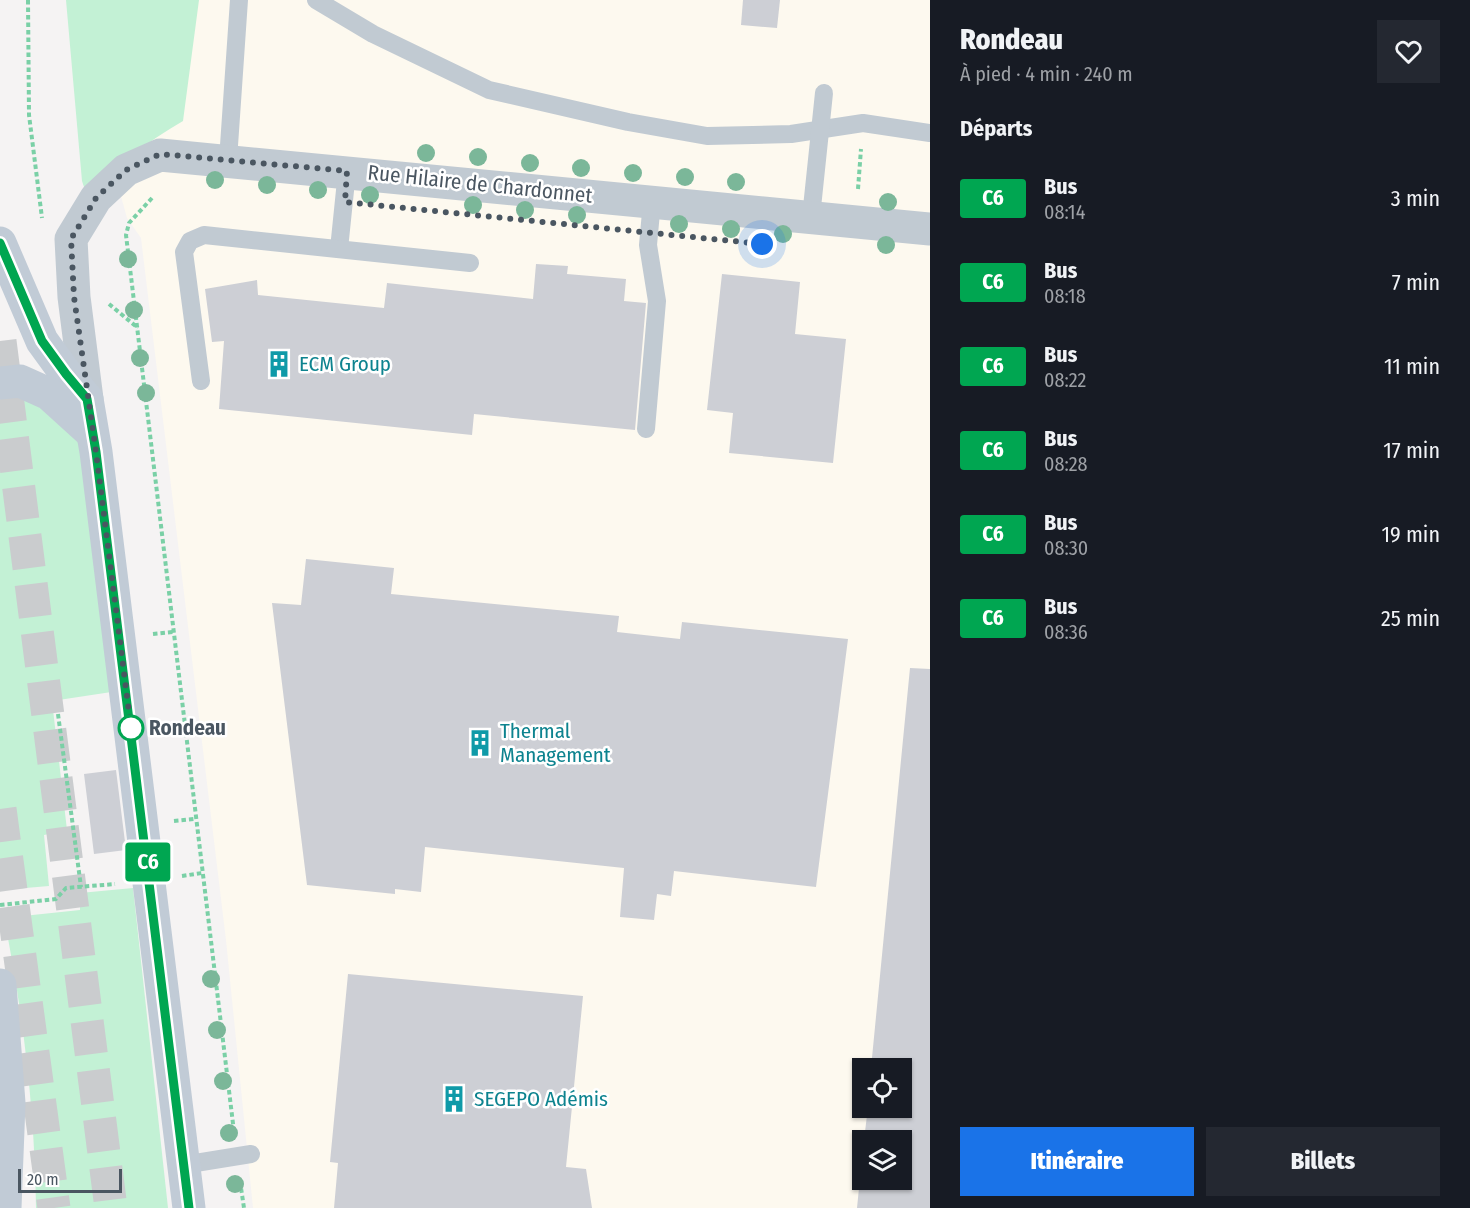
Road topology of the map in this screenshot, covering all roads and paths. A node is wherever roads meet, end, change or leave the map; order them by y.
1 (28, 0) edge
2 (239, 0) edge
3 (316, 0) edge
4 (824, 93) dead end
5 (822, 130) junction
6 (930, 133) edge
7 (228, 160) junction
8 (347, 171) junction
9 (161, 194) dead end
10 (652, 201) junction
11 (812, 217) junction
12 (42, 219) dead end
13 (930, 228) edge
14 (0, 243) edge
15 (339, 249) junction
16 (471, 263) dead end
17 (108, 303) dead end
18 (138, 328) junction
19 (201, 381) dead end
20 (0, 383) edge
21 (87, 399) junction
22 (646, 429) dead end
23 (92, 433) junction
24 (58, 714) dead end
25 (202, 873) junction
26 (150, 881) junction
27 (81, 887) junction
28 (0, 905) edge
29 (0, 985) edge
30 (244, 1155) junction
31 (183, 1165) junction
32 (5, 1208) edge
33 (189, 1208) edge
34 (244, 1208) edge

1 - 12 path
2 - 7 lane
3 - 5 lane
4 - 5 lane
5 - 6 lane
5 - 11 lane
7 - 8 street, Rue Hilaire de Chardonnet
7 - 21 street, Rue Hilaire de Chardonnet
8 - 10 street, Rue Hilaire de Chardonnet
8 - 15 lane
9 - 18 path
10 - 11 street, Rue Hilaire de Chardonnet
10 - 22 lane
11 - 13 street, Rue Hilaire de Chardonnet
14 - 21 main road
15 - 16 lane
15 - 19 lane
17 - 18 path
18 - 25 path
20 - 23 main road
21 - 23 main road, Rue Hilaire de Chardonnet
23 - 26 main road, Rue Hilaire de Chardonnet
24 - 27 path
25 - 26 path
25 - 30 path
26 - 27 path
26 - 31 main road, Rue Hilaire de Chardonnet
27 - 28 path
29 - 32 main road
30 - 31 lane
30 - 34 path
31 - 33 main road, Rue Hilaire de Chardonnet

